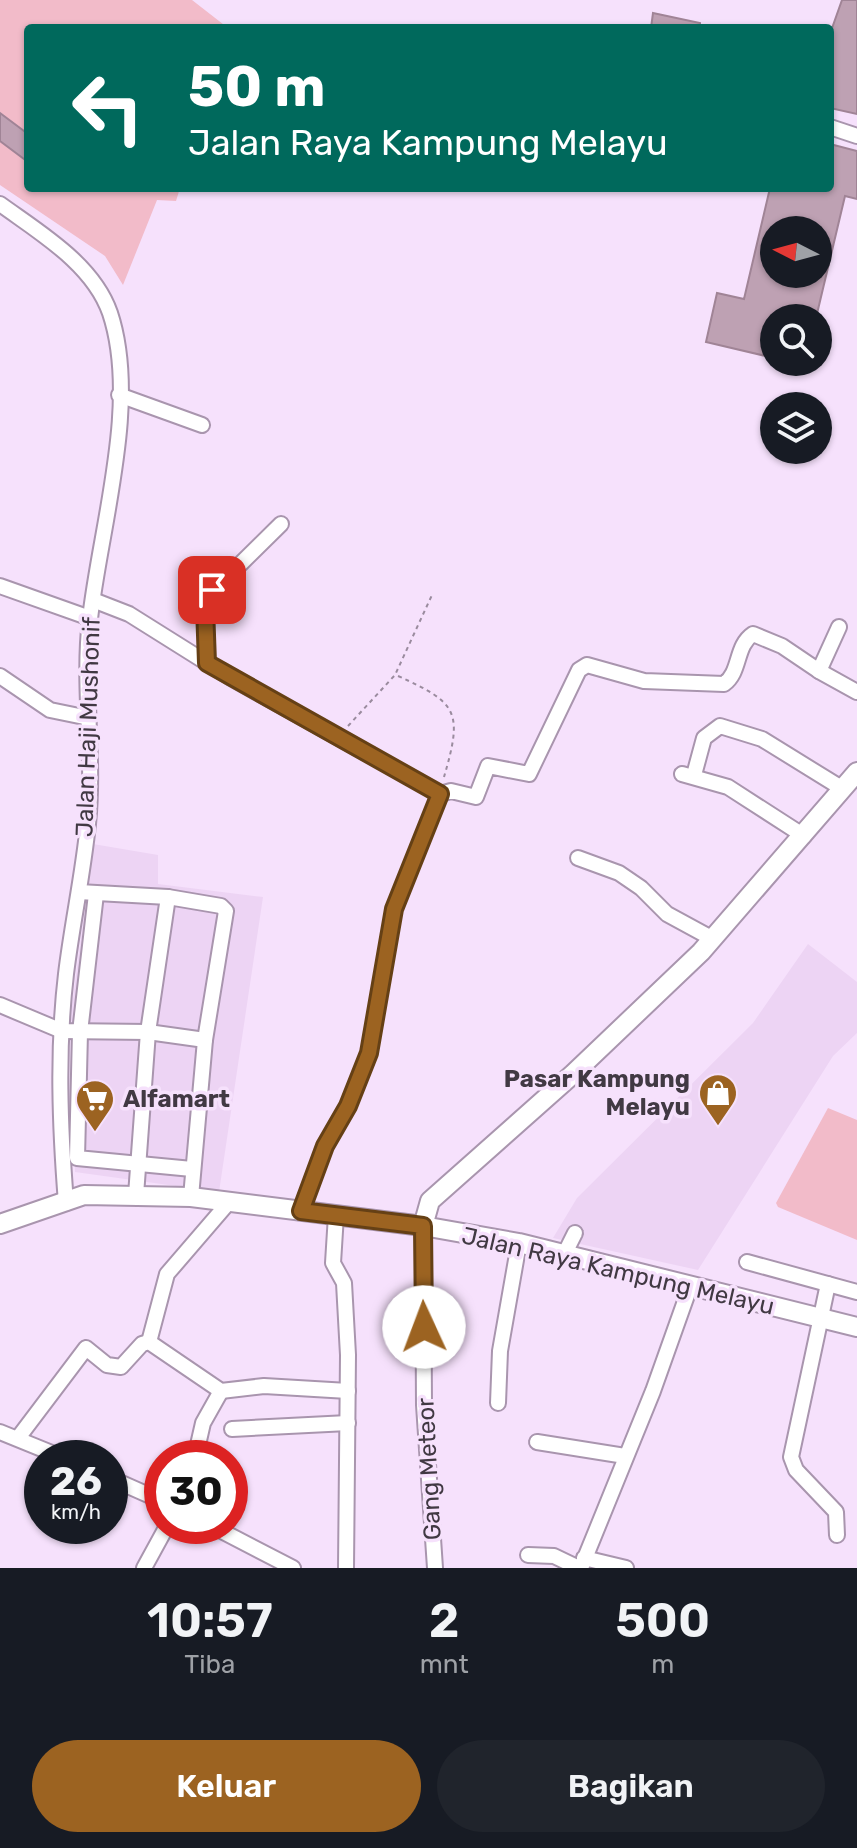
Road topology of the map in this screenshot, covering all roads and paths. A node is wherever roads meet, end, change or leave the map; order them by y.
1 (834, 128) edge
2 (857, 136) edge
3 (0, 204) edge
4 (119, 395) junction
5 (202, 425) dead end
6 (281, 524) dead end
7 (0, 586) edge
8 (432, 595) dead end
9 (93, 600) junction
10 (90, 618) junction
11 (839, 627) dead end
12 (207, 663) junction
13 (819, 671) junction
14 (395, 675) junction
15 (0, 676) edge
16 (857, 692) edge
17 (89, 718) junction
18 (339, 735) junction
19 (857, 772) edge
20 (843, 789) junction
21 (440, 794) junction
22 (804, 836) junction
23 (578, 858) dead end
24 (79, 892) junction
25 (96, 894) junction
26 (168, 897) junction
27 (713, 939) junction
28 (0, 1005) edge
29 (62, 1031) junction
30 (80, 1032) junction
31 (148, 1032) junction
32 (205, 1040) junction
33 (135, 1165) junction
34 (192, 1169) junction
35 (136, 1195) junction
36 (191, 1197) junction
37 (229, 1202) junction
38 (66, 1203) junction
39 (301, 1211) junction
40 (336, 1215) junction
41 (0, 1224) edge
42 (423, 1226) junction
43 (575, 1233) dead end
44 (519, 1243) junction
45 (564, 1255) junction
46 (747, 1262) dead end
47 (828, 1284) junction
48 (690, 1287) junction
49 (857, 1292) edge
50 (818, 1318) junction
51 (857, 1327) edge
52 (149, 1342) junction
53 (221, 1391) junction
54 (348, 1391) junction
55 (498, 1403) dead end
56 (348, 1423) junction
57 (232, 1429) dead end
58 (0, 1432) edge
59 (18, 1438) junction
60 (199, 1440) edge
61 (24, 1441) edge
62 (537, 1442) dead end
63 (625, 1456) junction
64 (837, 1535) dead end
65 (157, 1544) edge
66 (247, 1544) edge
67 (528, 1555) dead end
68 (581, 1565) edge
69 (144, 1568) edge
70 (293, 1568) edge
71 (346, 1568) edge
72 (435, 1568) edge
73 (626, 1568) edge

1 - 2 street
3 - 4 street, Jalan Haji Mushonif
4 - 5 street
4 - 9 street, Jalan Haji Mushonif
6 - 12 street
7 - 10 street
8 - 14 path
9 - 10 street, Jalan Haji Mushonif
9 - 12 street
10 - 17 street, Jalan Haji Mushonif
11 - 13 street
12 - 18 street
13 - 16 street
13 - 21 street
14 - 18 path
14 - 21 path
15 - 17 street
17 - 24 street, Jalan Haji Mushonif
18 - 21 street
19 - 20 main road
20 - 22 main road
20 - 22 street
21 - 39 street
22 - 27 main road
23 - 27 street
24 - 25 street
24 - 29 street, Jalan Haji Mushonif
25 - 26 street
25 - 30 street
26 - 31 street
26 - 32 street
27 - 42 main road
28 - 29 street
29 - 30 street
29 - 38 street, Jalan Haji Mushonif
30 - 31 street
30 - 33 street
31 - 32 street
31 - 33 street
32 - 34 street
33 - 34 street
33 - 35 street
34 - 36 street
35 - 36 main road, Jalan Raya Kampung Melayu
35 - 38 main road, Jalan Raya Kampung Melayu
36 - 37 main road, Jalan Raya Kampung Melayu
37 - 39 main road, Jalan Raya Kampung Melayu
37 - 52 street
38 - 41 main road, Jalan Raya Kampung Melayu
39 - 40 main road, Jalan Raya Kampung Melayu
40 - 42 main road, Jalan Raya Kampung Melayu
40 - 54 street
42 - 44 main road, Jalan Raya Kampung Melayu
42 - 72 street, Gang Meteor
43 - 45 street
44 - 45 main road, Jalan Raya Kampung Melayu
44 - 55 street
45 - 48 main road, Jalan Raya Kampung Melayu
46 - 47 street
47 - 49 street
47 - 50 street
48 - 50 main road, Jalan Raya Kampung Melayu
48 - 63 street
50 - 51 main road, Jalan Raya Kampung Melayu
50 - 64 street
52 - 53 street
52 - 59 street
53 - 54 street
53 - 60 street
54 - 56 street
56 - 57 street
56 - 71 street
58 - 59 street
59 - 61 street
62 - 63 street
63 - 68 street
65 - 69 street
66 - 70 street
67 - 68 street
68 - 73 street

